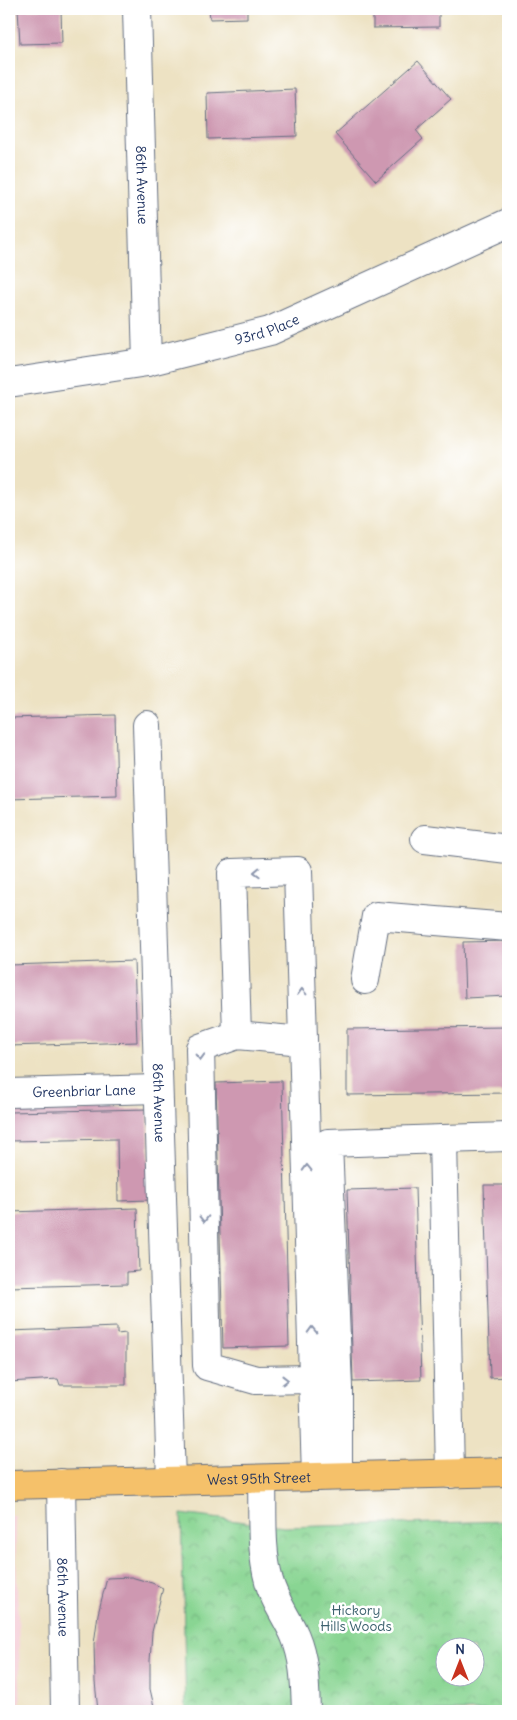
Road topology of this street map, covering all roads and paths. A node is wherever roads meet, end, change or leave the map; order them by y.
1 (137, 9) edge
2 (508, 223) edge
3 (147, 362) junction
4 (9, 383) edge
5 (147, 724) dead end
6 (425, 839) dead end
7 (508, 849) edge
8 (508, 927) edge
9 (365, 980) dead end
10 (237, 1035) junction
11 (303, 1041) junction
12 (158, 1089) junction
13 (9, 1093) edge
14 (508, 1137) edge
15 (443, 1140) junction
16 (314, 1379) junction
17 (508, 1472) edge
18 (450, 1474) junction
19 (327, 1477) junction
20 (262, 1479) junction
21 (171, 1481) junction
22 (61, 1483) junction
23 (9, 1485) edge
24 (65, 1711) edge
25 (306, 1711) edge

1 - 3 street, 86th Avenue
2 - 3 street, 93rd Place
3 - 4 street, 93rd Place
5 - 12 street, 86th Avenue
6 - 7 street
8 - 9 street
10 - 11 street
11 -> 10 street
10 -> 16 street
16 -> 11 street
12 - 13 street, Greenbriar Lane
12 - 21 street, 86th Avenue
14 - 15 street
15 - 18 street
15 - 19 street
16 - 19 street
17 - 18 main road, West 95th Street
18 - 19 main road, West 95th Street
19 - 20 main road, West 95th Street
20 - 21 main road, West 95th Street
20 - 25 street
21 - 22 main road, West 95th Street
22 - 23 main road, West 95th Street
22 - 24 street, 86th Avenue

